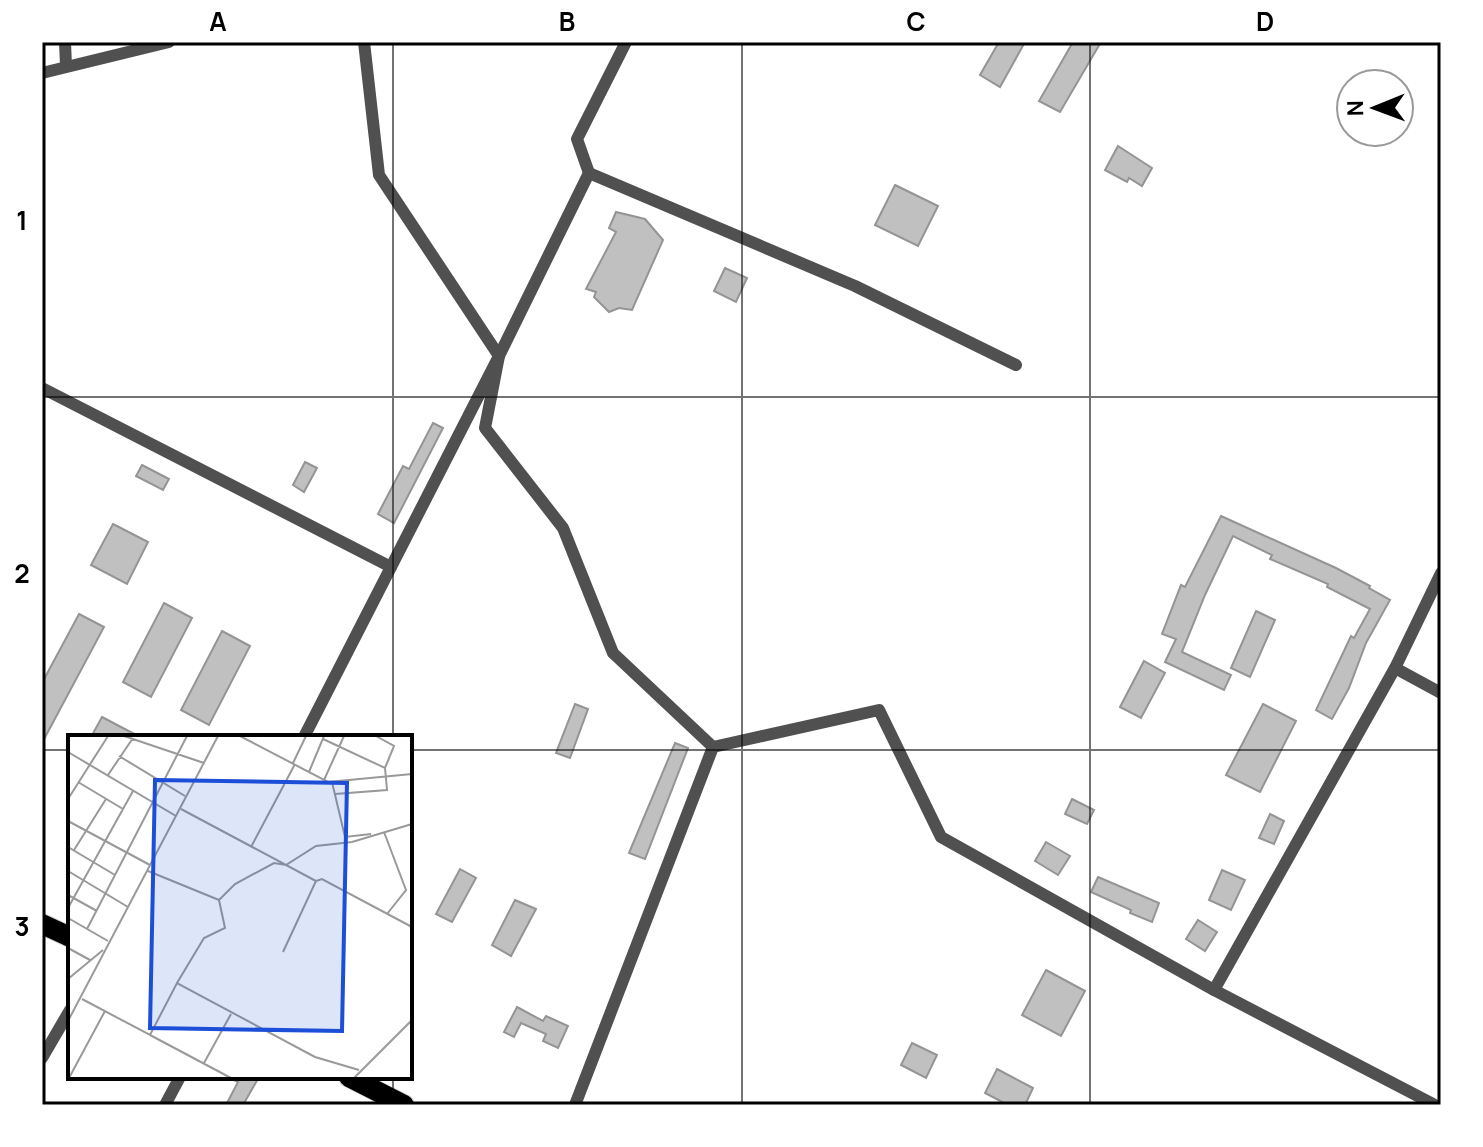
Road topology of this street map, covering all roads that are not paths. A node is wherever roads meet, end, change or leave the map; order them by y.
1 (65, 42) edge
2 (169, 42) edge
3 (364, 42) edge
4 (626, 42) edge
5 (66, 66) junction
6 (42, 73) edge
7 (589, 173) junction
8 (499, 356) junction
9 (1016, 365) dead end
10 (42, 388) edge
11 (391, 567) junction
12 (1441, 573) edge
13 (1395, 668) junction
14 (1441, 693) edge
15 (305, 735) edge
16 (713, 747) junction
17 (42, 924) edge
18 (68, 936) edge
19 (1214, 990) junction
20 (68, 1013) edge
21 (42, 1058) edge
22 (179, 1079) edge
23 (353, 1079) edge
24 (165, 1105) edge
25 (404, 1105) edge
26 (575, 1105) edge
27 (1435, 1105) edge

1 - 5 street
2 - 5 street
3 - 8 street
4 - 7 street
5 - 6 street
7 - 8 street
7 - 9 street
8 - 11 street
8 - 16 street
10 - 11 street
11 - 15 street
12 - 13 street
13 - 14 street
13 - 19 street
16 - 19 street
16 - 26 street
17 - 18 main road
19 - 27 street
20 - 21 street
22 - 24 street
23 - 25 main road

